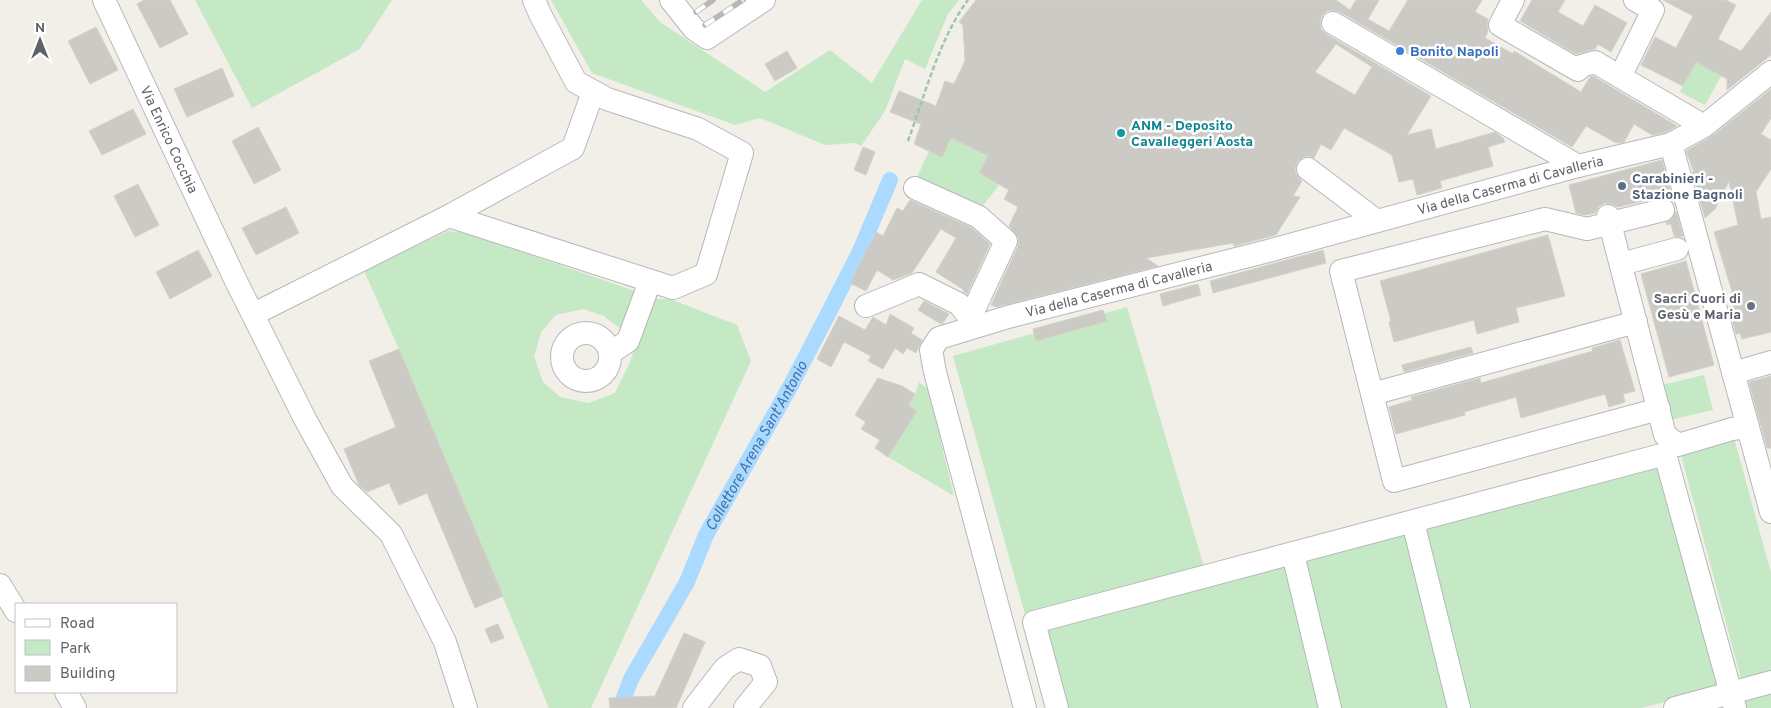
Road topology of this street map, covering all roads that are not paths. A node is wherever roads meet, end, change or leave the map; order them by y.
1 (104, 0) edge
2 (534, 0) edge
3 (671, 0) edge
4 (764, 0) edge
5 (1513, 0) edge
6 (1635, 0) edge
7 (1333, 24) dead end
8 (1626, 65) dead end
9 (1771, 72) edge
10 (594, 92) junction
11 (1704, 126) junction
12 (1671, 144) junction
13 (1578, 166) junction
14 (1308, 169) dead end
15 (915, 188) dead end
16 (1663, 210) dead end
17 (449, 216) junction
18 (1609, 220) junction
19 (1377, 221) junction
20 (1677, 249) dead end
21 (1620, 264) junction
22 (650, 281) junction
23 (866, 306) dead end
24 (254, 314) junction
25 (973, 322) junction
26 (1636, 322) junction
27 (610, 353) dead end
28 (1771, 362) edge
29 (1733, 373) junction
30 (1372, 394) junction
31 (1658, 409) junction
32 (1748, 427) junction
33 (1771, 512) edge
34 (1413, 522) junction
35 (1293, 554) junction
36 (0, 585) edge
37 (15, 609) edge
38 (1771, 682) edge
39 (67, 693) edge
40 (1733, 700) edge
41 (75, 708) edge
42 (466, 708) edge
43 (694, 708) edge
44 (745, 708) edge
45 (1025, 708) edge
46 (1057, 708) edge
47 (1330, 708) edge
48 (1459, 708) edge
49 (1675, 708) edge

1 - 24 street, Via Enrico Cocchia
2 - 10 street
3 - 4 street
5 - 11 street
6 - 8 street
7 - 13 street
9 - 11 street, Via della Caserma di Cavalleria
10 - 17 street
10 - 22 street
11 - 12 street, Via della Caserma di Cavalleria
12 - 13 street, Via della Caserma di Cavalleria
12 - 29 street
13 - 19 street, Via della Caserma di Cavalleria
14 - 19 street
15 - 25 street
16 - 18 street
17 - 22 street
17 - 24 street
18 - 21 street
18 - 30 street
19 - 25 street, Via della Caserma di Cavalleria
20 - 21 street
21 - 26 street
22 - 27 street
23 - 25 street
24 - 42 street, Via Enrico Cocchia
25 - 45 street, Via della Caserma di Cavalleria
26 - 30 street
26 - 31 street
28 - 29 street
29 - 32 street
30 - 31 street
31 - 32 street
32 - 33 street
34 - 35 street
34 - 40 street
34 - 48 street
35 - 46 street
35 - 47 street
36 - 37 street
38 - 40 street
39 - 41 street
40 - 49 street
43 - 44 street

